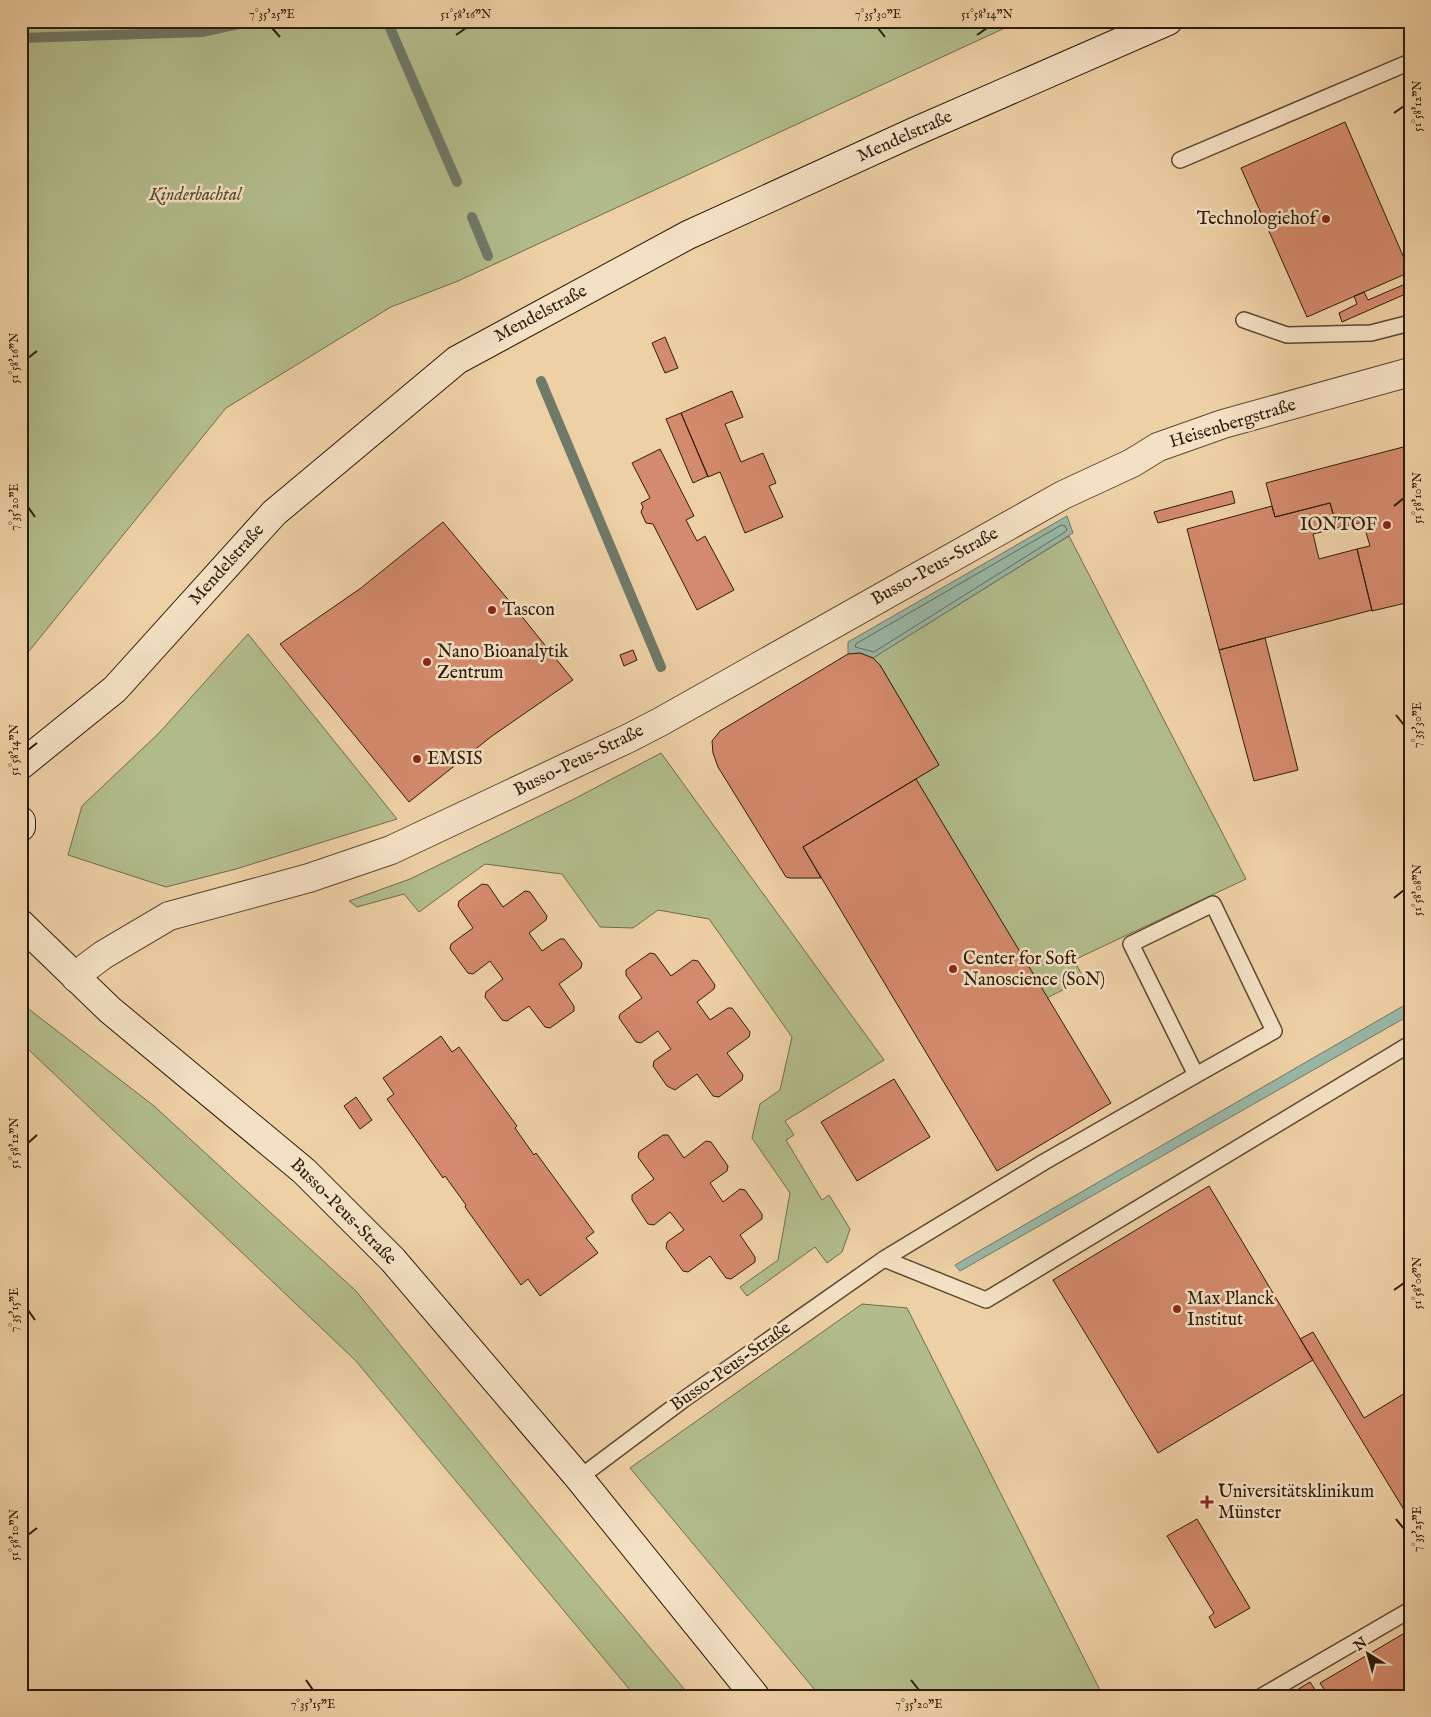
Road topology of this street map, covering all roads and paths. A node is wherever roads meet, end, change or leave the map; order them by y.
1 (1168, 21) edge
2 (1410, 62) edge
3 (1180, 160) dead end
4 (1244, 320) dead end
5 (1410, 323) edge
6 (1410, 372) edge
7 (1063, 494) joint
8 (21, 765) edge
9 (21, 821) edge
10 (21, 827) edge
11 (21, 924) edge
12 (76, 978) junction
13 (1410, 1044) edge
14 (1196, 1076) junction
15 (884, 1259) junction
16 (580, 1478) junction
17 (1410, 1610) edge
18 (756, 1696) edge
19 (1262, 1696) edge

1 - 8 main road, Mendelstraße
2 - 3 lane
4 - 5 lane
6 - 7 main road, Heisenbergstraße
7 - 12 main road, Busso-Peus-Straße
9 - 10 main road
11 - 12 main road, Busso-Peus-Straße
12 - 16 main road, Busso-Peus-Straße
13 - 15 lane
14 - 14 lane, Busso-Peus-Straße
14 - 15 lane, Busso-Peus-Straße
15 - 16 lane, Busso-Peus-Straße
16 - 18 main road, Busso-Peus-Straße
17 - 19 lane

